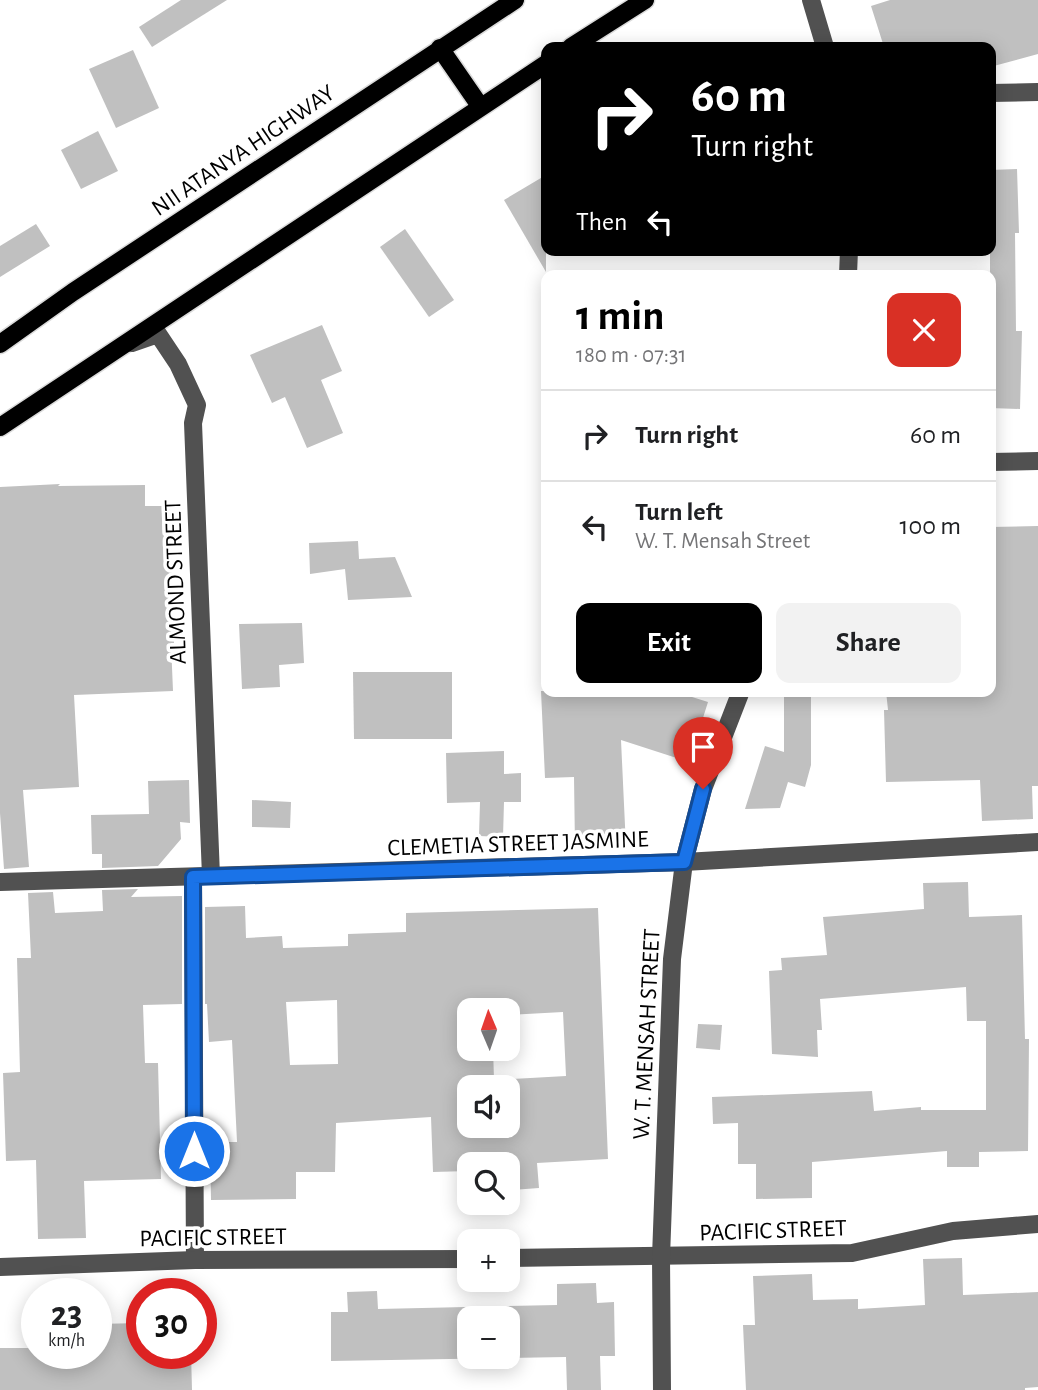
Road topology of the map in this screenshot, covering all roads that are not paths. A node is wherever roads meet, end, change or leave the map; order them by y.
1 (514, 0) edge
2 (645, 0) edge
3 (811, 0) edge
4 (579, 42) edge
5 (824, 42) edge
6 (440, 48) junction
7 (541, 67) edge
8 (1038, 92) edge
9 (996, 93) edge
10 (480, 106) junction
11 (2, 337) edge
12 (123, 346) junction
13 (0, 427) edge
14 (1038, 461) edge
15 (996, 462) edge
16 (739, 697) edge
17 (1038, 842) edge
18 (684, 862) junction
19 (211, 876) junction
20 (193, 877) junction
21 (0, 882) edge
22 (1038, 1224) edge
23 (661, 1257) junction
24 (520, 1258) edge
25 (457, 1259) edge
26 (195, 1261) junction
27 (0, 1267) edge
28 (662, 1390) edge

1 - 6 main road, NII ATANYA HIGHWAY
2 - 4 main road
3 - 5 street
6 - 10 main road
6 - 11 main road, NII ATANYA HIGHWAY
7 - 10 main road
8 - 9 street
10 - 12 main road
12 - 13 main road
12 - 19 street, ALMOND STREET
14 - 15 street
16 - 18 street, W. T. MENSAH STREET
17 - 18 street, CLEMETIA STREET JASMINE
18 - 19 street, CLEMETIA STREET JASMINE
18 - 23 street, W. T. MENSAH STREET
19 - 20 street, CLEMETIA STREET JASMINE
20 - 21 street, CLEMETIA STREET JASMINE
20 - 26 street
22 - 23 street, PACIFIC STREET
23 - 24 street, PACIFIC STREET
23 - 28 street, W. T. MENSAH STREET
25 - 26 street, PACIFIC STREET
26 - 27 street, PACIFIC STREET

